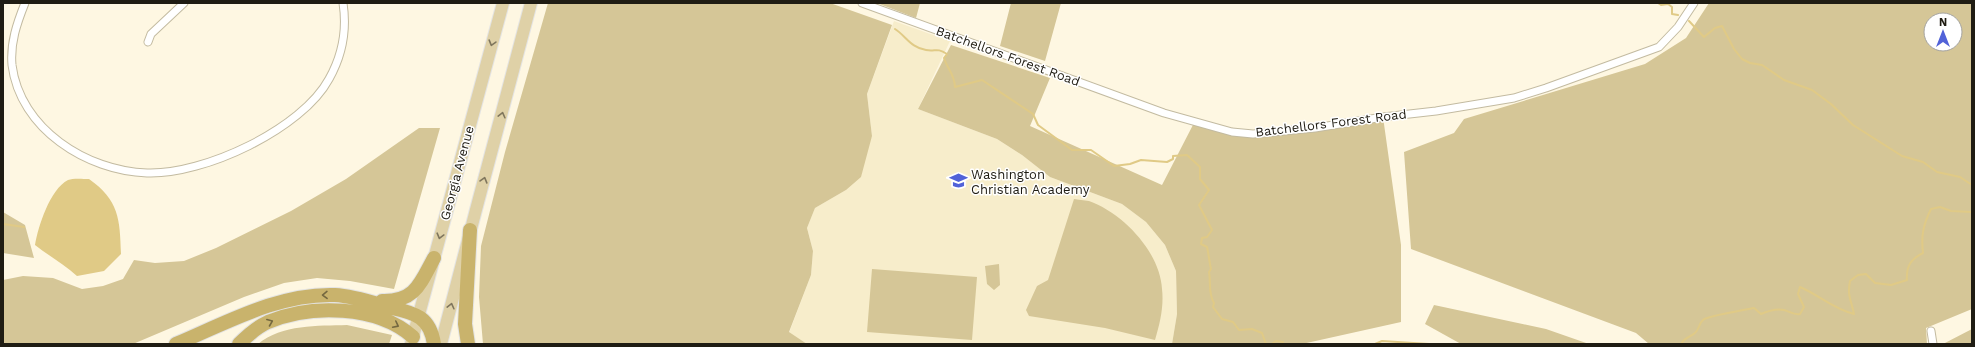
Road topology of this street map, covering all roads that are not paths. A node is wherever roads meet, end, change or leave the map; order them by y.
1 (25, 3) edge
2 (184, 3) edge
3 (343, 3) edge
4 (503, 3) edge
5 (530, 3) edge
6 (862, 3) edge
7 (1694, 3) edge
8 (148, 42) dead end
9 (470, 230) junction
10 (434, 258) junction
11 (364, 300) junction
12 (418, 315) junction
13 (1931, 331) dead end
14 (412, 340) edge
15 (176, 344) edge
16 (239, 344) edge
17 (434, 344) edge
18 (441, 344) edge
19 (468, 344) edge
20 (1933, 344) edge

1 - 3 street
2 - 8 street
4 -> 10 main road, Georgia Avenue
9 -> 5 main road, Georgia Avenue
6 - 7 street, Batchellors Forest Road
18 -> 9 main road, Georgia Avenue
9 - 19 highway
10 - 11 highway
10 - 12 main road, Georgia Avenue
11 - 12 highway
11 -> 15 highway
12 - 14 main road, Georgia Avenue
12 - 17 highway
13 - 20 street
16 -> 14 highway

